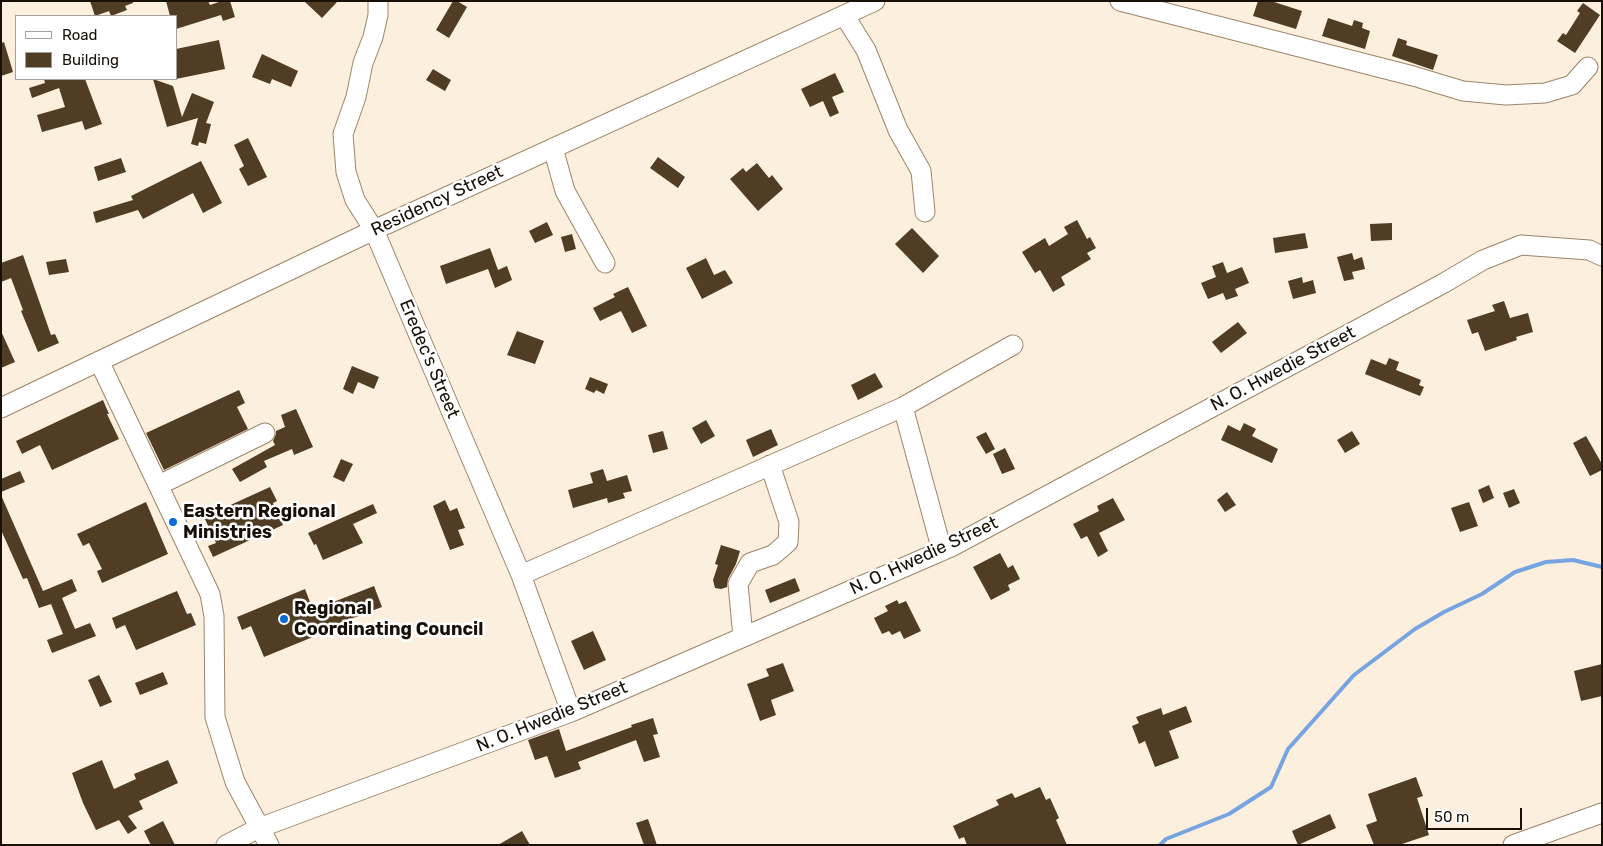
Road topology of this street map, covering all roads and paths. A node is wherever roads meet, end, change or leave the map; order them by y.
1 (378, 1) edge
2 (875, 1) edge
3 (1120, 1) edge
4 (844, 15) junction
5 (1588, 67) dead end
6 (554, 148) junction
7 (925, 212) dead end
8 (374, 230) junction
9 (1602, 256) edge
10 (605, 263) dead end
11 (1013, 345) dead end
12 (99, 361) junction
13 (903, 407) junction
14 (1, 408) edge
15 (265, 433) dead end
16 (770, 466) junction
17 (159, 486) junction
18 (942, 551) junction
19 (520, 575) junction
20 (743, 637) junction
21 (570, 712) junction
22 (1602, 813) edge
23 (259, 828) junction
24 (226, 845) edge
25 (269, 845) edge
26 (1513, 845) edge

1 - 8 street, Eredec's Street
2 - 4 street, Residency Street
3 - 5 street
4 - 6 street, Residency Street
4 - 7 street
6 - 8 street, Residency Street
6 - 10 street
8 - 12 street, Residency Street
8 - 19 street, Eredec's Street
9 - 18 street, N. O. Hwedie Street
11 - 13 street
12 - 14 street, Residency Street
12 - 17 street
13 - 16 street
13 - 18 street
15 - 17 street
16 - 19 street
16 - 20 street
17 - 23 street
18 - 20 street, N. O. Hwedie Street
19 - 21 street, Eredec's Street
20 - 21 street, N. O. Hwedie Street
21 - 23 street, N. O. Hwedie Street
22 - 26 street
23 - 24 street, N. O. Hwedie Street
23 - 25 street

